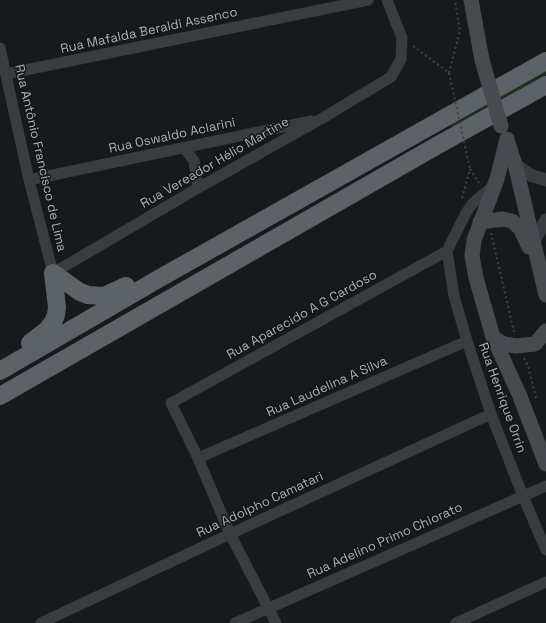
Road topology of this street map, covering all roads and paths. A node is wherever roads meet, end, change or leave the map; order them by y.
1 (368, 0) edge
2 (387, 0) edge
3 (455, 0) edge
4 (471, 0) edge
5 (402, 38) junction
6 (0, 48) edge
7 (546, 61) edge
8 (449, 73) junction
9 (6, 74) junction
10 (546, 85) edge
11 (321, 119) junction
12 (504, 133) junction
13 (184, 148) junction
14 (515, 164) junction
15 (29, 180) junction
16 (546, 180) edge
17 (198, 188) junction
18 (489, 190) junction
19 (296, 201) junction
20 (546, 220) edge
21 (484, 221) junction
22 (534, 241) junction
23 (447, 251) junction
24 (540, 267) junction
25 (53, 273) junction
26 (546, 295) edge
27 (546, 331) edge
28 (494, 337) junction
29 (467, 341) junction
30 (518, 346) junction
31 (0, 364) edge
32 (0, 370) edge
33 (0, 396) edge
34 (537, 404) dead end
35 (491, 414) junction
36 (198, 458) junction
37 (546, 464) edge
38 (546, 486) edge
39 (523, 496) junction
40 (230, 534) junction
41 (546, 550) edge
42 (546, 582) edge
43 (268, 607) junction
44 (41, 623) edge
45 (235, 623) edge
46 (276, 623) edge
47 (456, 623) edge

1 - 9 street, Rua Mafalda Beraldi Assenco
2 - 5 street
3 - 8 path
4 - 12 main road, bridge
5 - 8 path
5 - 11 street, Rua Vereador Hélio Martine
6 - 9 street, Rua Antônio Francisco de Lima
7 - 19 highway
8 - 18 path, bridge
9 - 15 street, Rua Antônio Francisco de Lima
10 - 33 highway
11 - 13 street, Rua Oswaldo Aclarini
11 - 17 street, Rua Vereador Hélio Martine
12 - 14 main road
12 - 18 main road
13 - 15 street, Rua Oswaldo Aclarini
13 - 17 street
14 - 16 street
14 - 22 main road
15 - 25 street, Rua Antônio Francisco de Lima
17 - 25 street, Rua Vereador Hélio Martine
18 - 21 main road
18 - 23 street
19 - 25 highway
19 - 32 highway
20 - 22 street
21 - 24 main road
21 - 28 main road
21 - 30 path
22 - 24 main road
23 - 29 street, Rua Henrique Orrin
23 - 36 street, Rua Aparecido A G Cardoso
24 - 26 main road
25 - 31 highway
27 - 30 main road
28 - 30 main road
28 - 37 main road
29 - 35 street, Rua Henrique Orrin
29 - 36 street, Rua Laudelina A Silva
30 - 34 path
35 - 39 street, Rua Henrique Orrin
35 - 40 street, Rua Adolpho Camatari
36 - 40 street
38 - 39 street, Rua Adelino Primo Chiorato
39 - 41 street, Rua Henrique Orrin
39 - 43 street, Rua Adelino Primo Chiorato
40 - 43 street
40 - 44 street, Rua Adolpho Camatari
42 - 47 street
43 - 45 street, Rua Adelino Primo Chiorato
43 - 46 street

